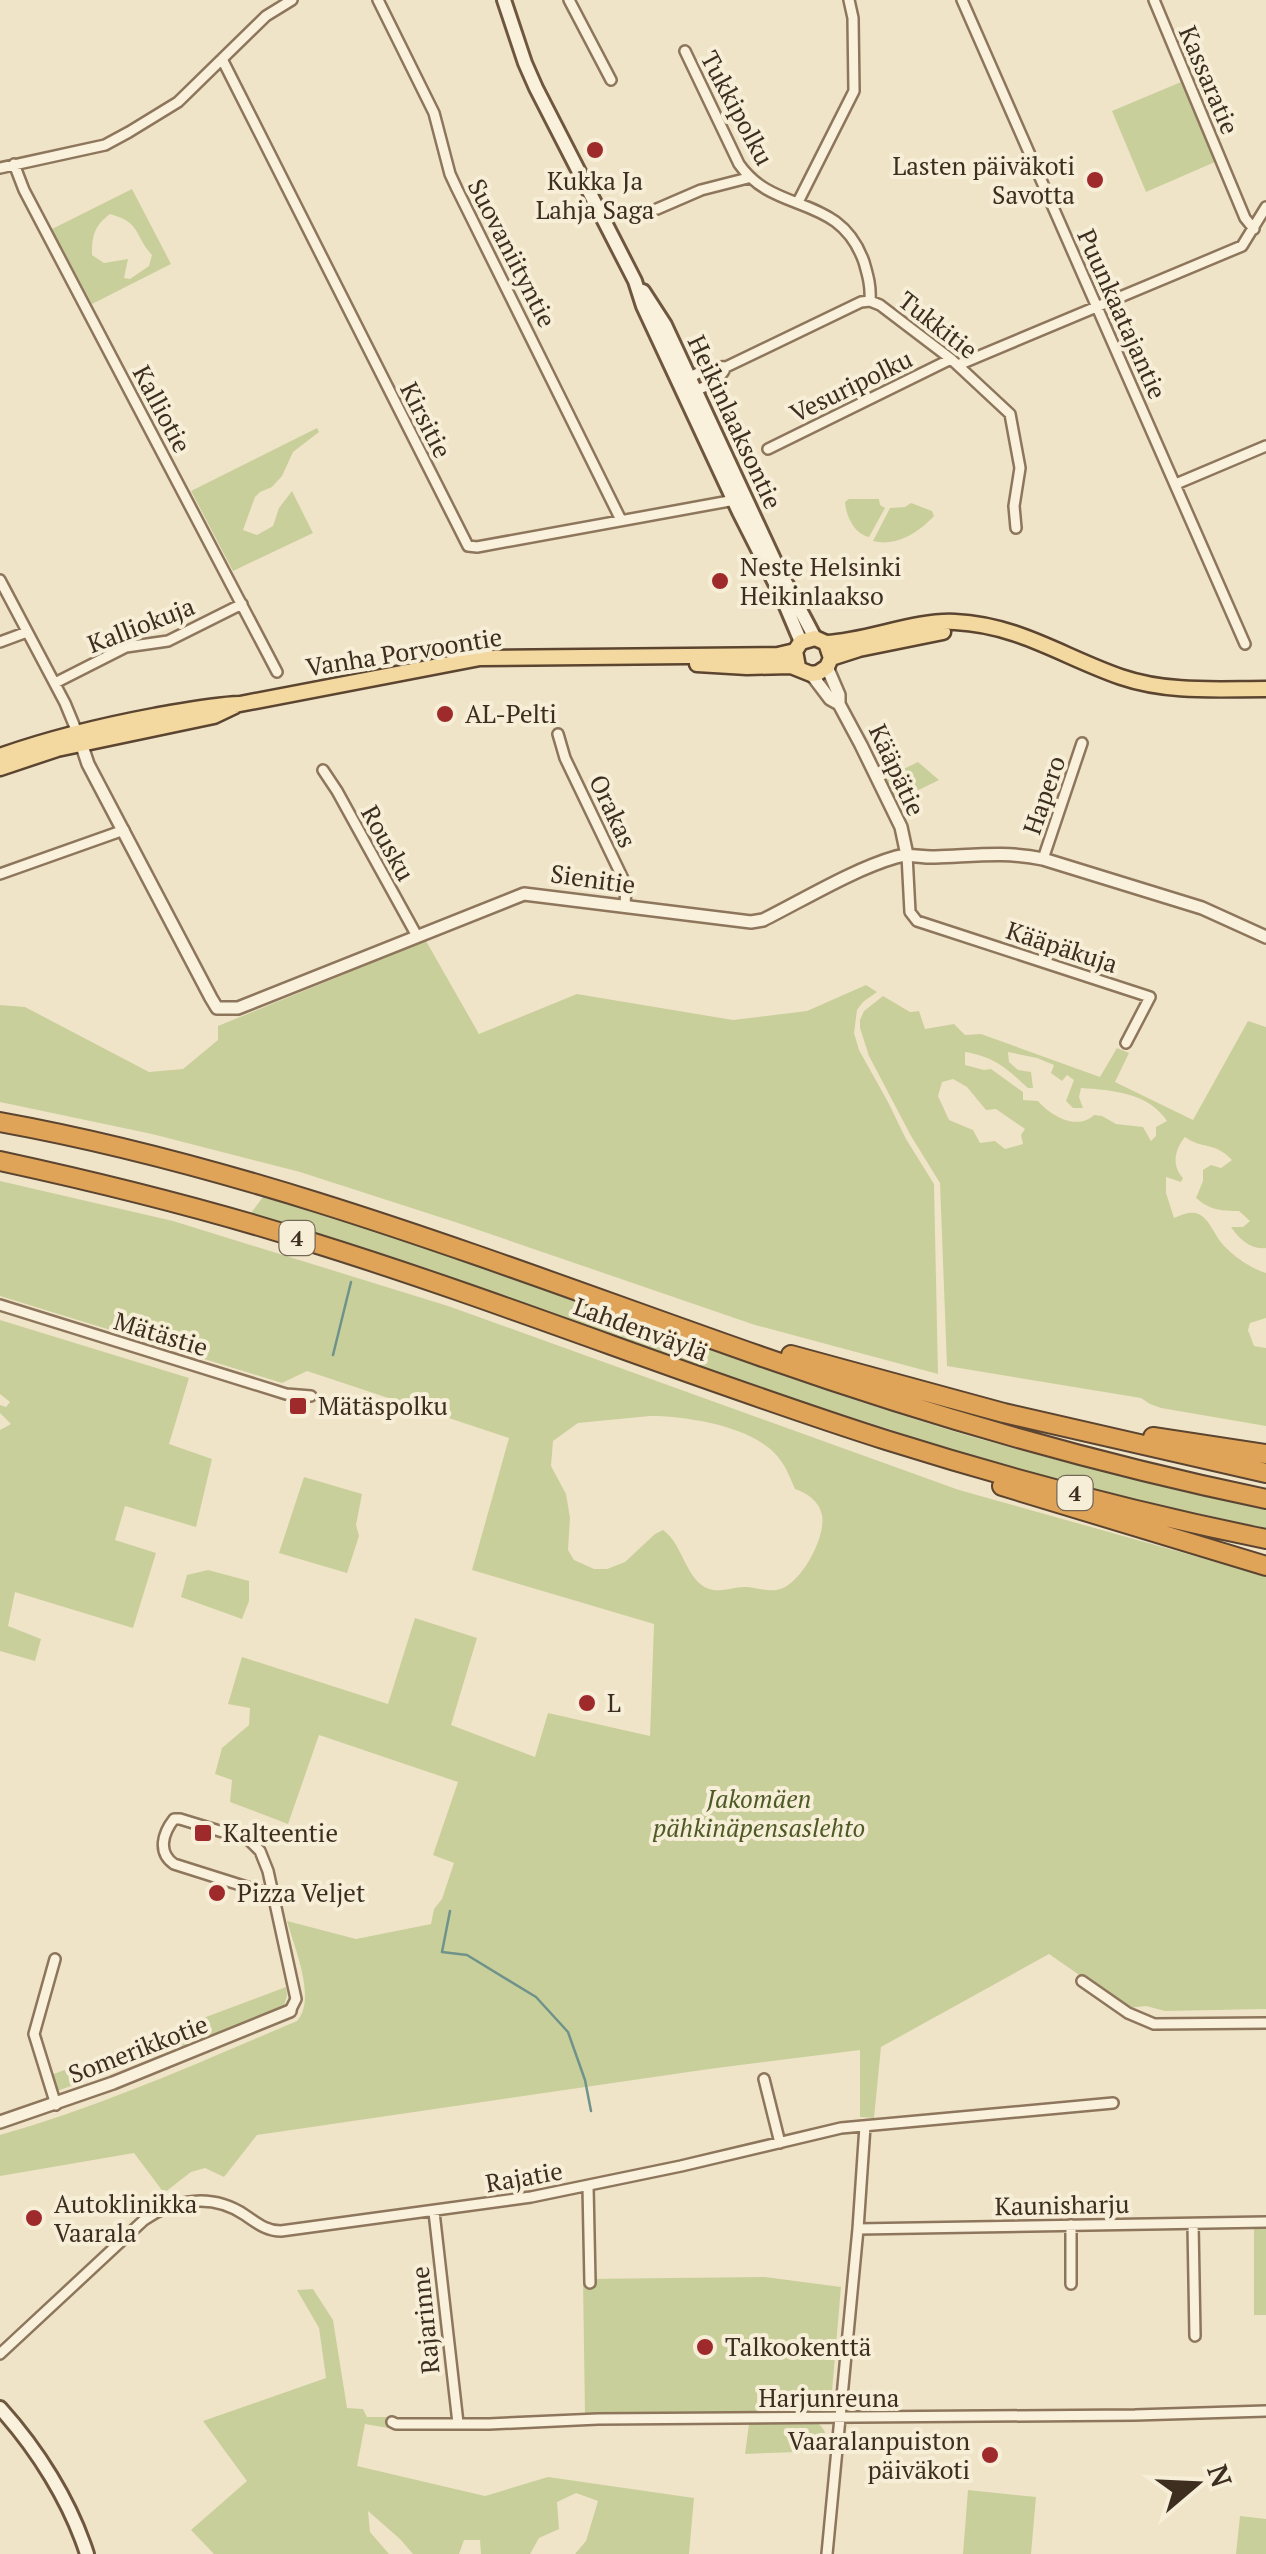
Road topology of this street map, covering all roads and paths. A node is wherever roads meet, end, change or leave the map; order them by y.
1 (292, 0) edge
2 (378, 0) edge
3 (504, 0) edge
4 (570, 0) edge
5 (850, 0) edge
6 (962, 0) edge
7 (1154, 0) edge
8 (684, 51) dead end
9 (222, 59) junction
10 (610, 80) dead end
11 (14, 164) junction
12 (0, 168) edge
13 (748, 178) junction
14 (798, 202) junction
15 (1266, 207) edge
16 (658, 208) dead end
17 (1254, 229) junction
18 (870, 301) junction
19 (1098, 307) junction
20 (955, 362) junction
21 (689, 386) junction
22 (1266, 446) edge
23 (768, 449) dead end
24 (1176, 484) junction
25 (741, 500) junction
26 (622, 520) junction
27 (1016, 528) dead end
28 (466, 543) junction
29 (454, 552) dead end
30 (0, 580) edge
31 (242, 604) junction
32 (27, 632) junction
33 (0, 642) edge
34 (1245, 644) dead end
35 (813, 655) junction
36 (277, 672) dead end
37 (54, 683) junction
38 (1266, 689) edge
39 (558, 734) dead end
40 (79, 738) junction
41 (1082, 744) dead end
42 (0, 756) edge
43 (0, 768) edge
44 (323, 770) dead end
45 (124, 830) junction
46 (906, 855) junction
47 (1043, 859) junction
48 (0, 874) edge
49 (625, 906) junction
50 (913, 918) joint
51 (417, 936) junction
52 (1266, 937) edge
53 (1126, 1044) dead end
54 (0, 1122) edge
55 (0, 1161) edge
56 (0, 1305) edge
57 (698, 1334) junction
58 (311, 1396) dead end
59 (1004, 1413) junction
60 (886, 1440) junction
61 (1266, 1454) edge
62 (1266, 1473) edge
63 (1266, 1498) edge
64 (1266, 1539) edge
65 (1266, 1566) edge
66 (272, 1895) junction
67 (56, 1959) dead end
68 (1082, 1981) dead end
69 (290, 2011) joint
70 (1266, 2023) edge
71 (764, 2079) dead end
72 (1114, 2103) dead end
73 (56, 2104) junction
74 (0, 2122) edge
75 (865, 2126) junction
76 (780, 2143) junction
77 (588, 2186) junction
78 (434, 2212) junction
79 (1266, 2222) edge
80 (1193, 2224) junction
81 (1072, 2225) junction
82 (858, 2228) junction
83 (590, 2283) dead end
84 (1072, 2284) dead end
85 (1195, 2336) dead end
86 (0, 2354) edge
87 (0, 2408) edge
88 (1266, 2411) edge
89 (841, 2418) junction
90 (392, 2422) dead end
91 (458, 2423) junction
92 (86, 2554) edge
93 (827, 2554) edge

1 - 9 street
2 - 26 street, Suovaniityntie
3 - 21 main road, Heikinlaaksontie
4 - 10 street
5 - 14 street
6 - 19 street, Puunkaatajantie
7 - 17 street, Kassaratie
8 - 13 street, Tukkipolku
9 - 11 street
9 - 28 street, Kirsitie
11 - 12 street
11 - 31 street, Kalliotie
13 - 14 street, Tukkipolku
13 - 16 street
14 - 18 street, Tukkipolku
15 - 17 street
17 - 19 street, Vesuripolku
18 - 20 street, Tukkitie
18 - 21 street, Tukkitie
19 - 20 street, Vesuripolku
19 - 24 street, Puunkaatajantie
20 - 23 street, Vesuripolku
20 - 27 street, Tukkitie
21 - 25 main road, Heikinlaaksontie
22 - 24 street
24 - 34 street, Puunkaatajantie
25 - 26 street
25 - 35 main road, Heikinlaaksontie
26 - 28 street
28 - 29 street
30 - 32 street
31 - 36 street, Kalliotie
31 - 37 street, Kalliokuja
32 - 33 street
32 - 37 street
35 - 38 main road, Vanha Porvoontie
35 - 40 main road, Vanha Porvoontie
35 - 46 street, Kääpätie
37 - 40 street
39 - 49 street, Orakas
40 - 42 main road, Vanha Porvoontie
40 - 43 main road, Vanha Porvoontie
40 - 45 street, Sienitie
41 - 47 street, Hapero
44 - 51 street, Rousku
45 - 48 street
45 - 51 street, Sienitie
46 - 47 street, Sienitie
46 - 49 street, Sienitie
46 - 50 street, Kääpätie
47 - 52 street, Sienitie
49 - 51 street, Sienitie
50 - 53 street, Kääpäkuja
54 - 57 highway, Lahdenväylä / 4
55 - 60 highway, Lahdenväylä / 4
56 - 58 street, Mätästie
57 - 59 highway
57 - 63 highway, Lahdenväylä / 4
59 - 61 highway
59 - 62 highway
60 - 64 highway, Lahdenväylä / 4
60 - 65 highway
66 - 66 street
66 - 69 street
67 - 73 street
68 - 70 street
69 - 73 street, Somerikkotie
71 - 76 street
72 - 75 street, Rajatie
73 - 74 street, Somerikkotie
75 - 76 street, Rajatie
75 - 82 street
76 - 77 street, Rajatie
77 - 78 street, Rajatie
77 - 83 street
78 - 86 street, Rajatie
78 - 91 street, Rajarinne
79 - 80 street, Kaunisharju
80 - 81 street, Kaunisharju
80 - 85 street
81 - 82 street, Kaunisharju
81 - 84 street
82 - 89 street
87 - 92 main road
88 - 89 street, Harjunreuna
89 - 91 street, Harjunreuna
89 - 93 street
90 - 91 street, Harjunreuna

